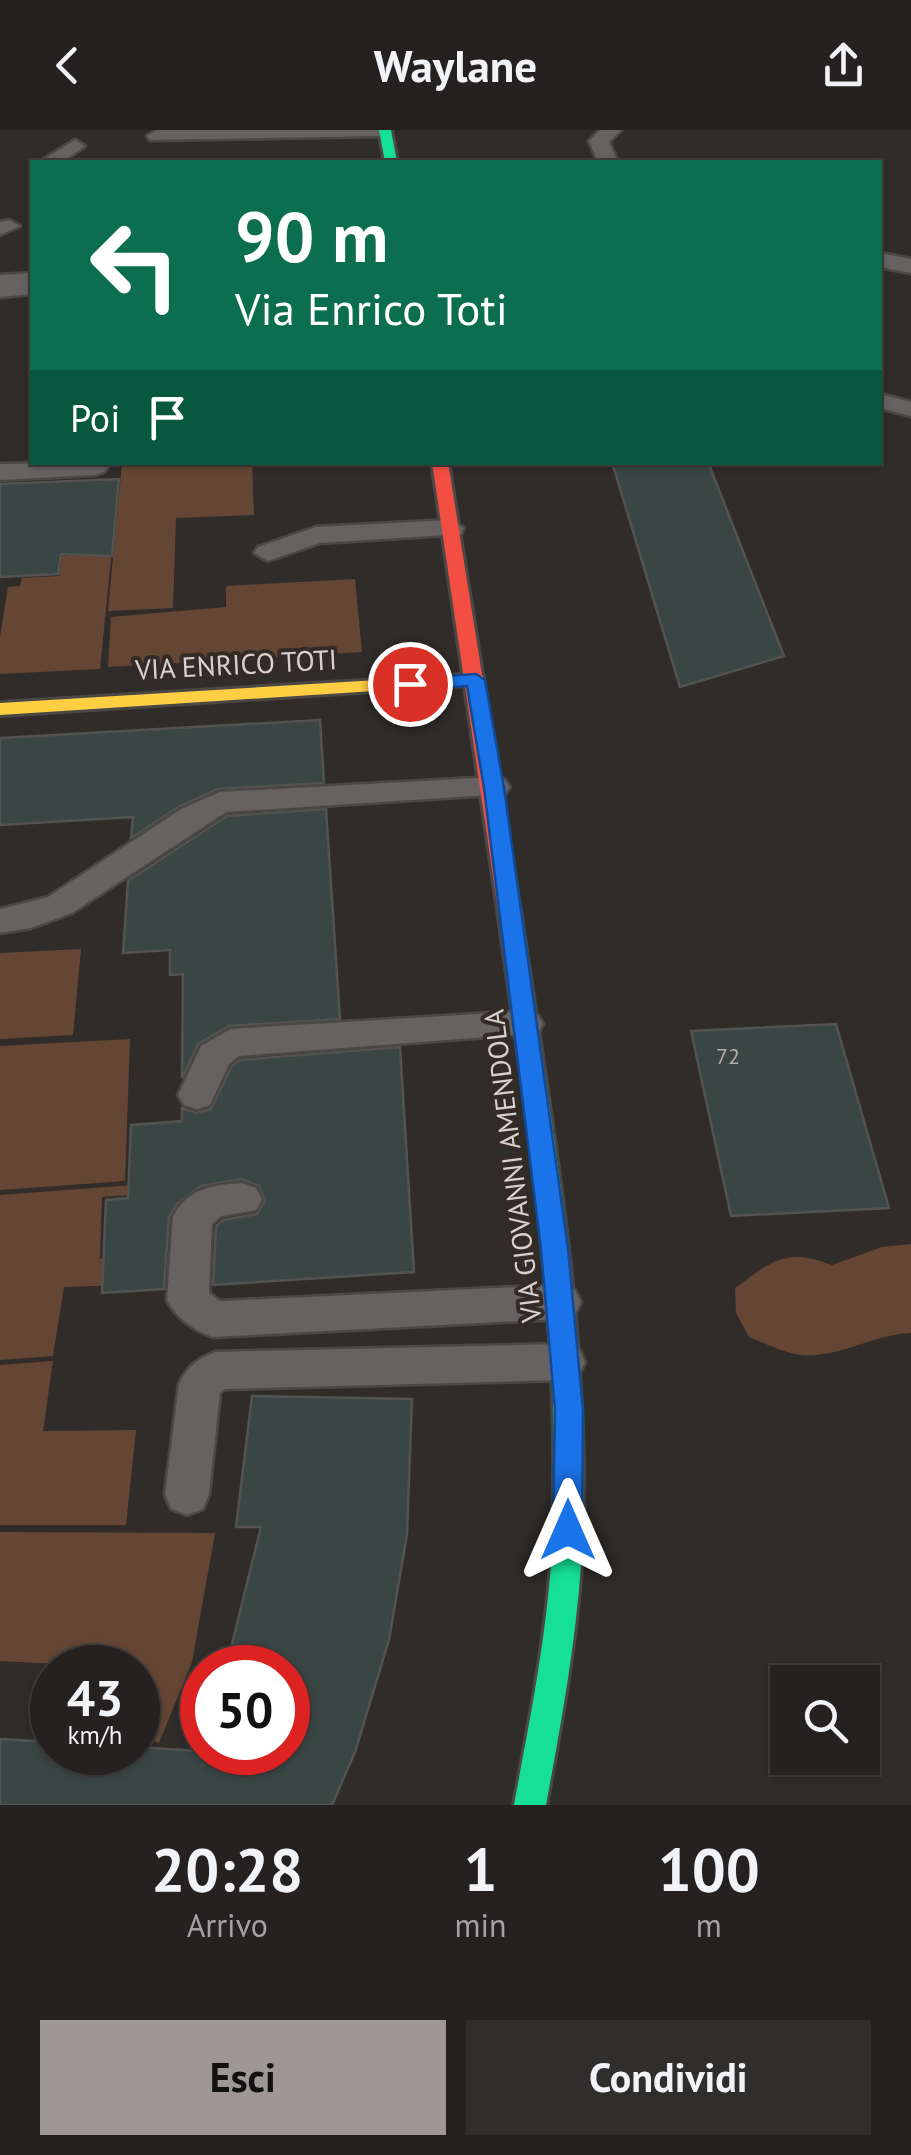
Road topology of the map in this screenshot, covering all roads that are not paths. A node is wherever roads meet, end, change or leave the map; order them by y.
1 (382, 130) edge
2 (610, 130) edge
3 (208, 132) edge
4 (157, 136) dead end
5 (76, 146) dead end
6 (52, 160) edge
7 (390, 160) edge
8 (607, 160) edge
9 (882, 260) edge
10 (911, 266) edge
11 (30, 284) edge
12 (0, 286) edge
13 (882, 402) edge
14 (911, 409) edge
15 (440, 465) edge
16 (95, 467) dead end
17 (0, 472) edge
18 (451, 528) junction
19 (268, 553) dead end
20 (476, 680) junction
21 (0, 708) edge
22 (494, 788) junction
23 (0, 921) edge
24 (525, 1024) junction
25 (198, 1095) dead end
26 (242, 1199) dead end
27 (560, 1302) junction
28 (564, 1362) junction
29 (187, 1494) dead end
30 (530, 1805) edge

1 - 3 lane
1 - 7 main road
2 - 8 lane
3 - 4 lane
5 - 6 lane
9 - 10 lane
11 - 12 street
13 - 14 lane
15 - 18 main road, VIA GIOVANNI AMENDOLA
16 - 17 lane
18 - 19 lane
18 - 20 main road, VIA GIOVANNI AMENDOLA
20 - 21 main road, VIA ENRICO TOTI
20 - 22 main road, VIA GIOVANNI AMENDOLA
22 - 23 lane
22 - 24 main road, VIA GIOVANNI AMENDOLA
24 - 25 lane
24 - 27 main road, VIA GIOVANNI AMENDOLA
26 - 27 lane
27 - 28 main road, VIA GIOVANNI AMENDOLA
28 - 29 lane
28 - 30 main road, VIA GIOVANNI AMENDOLA

